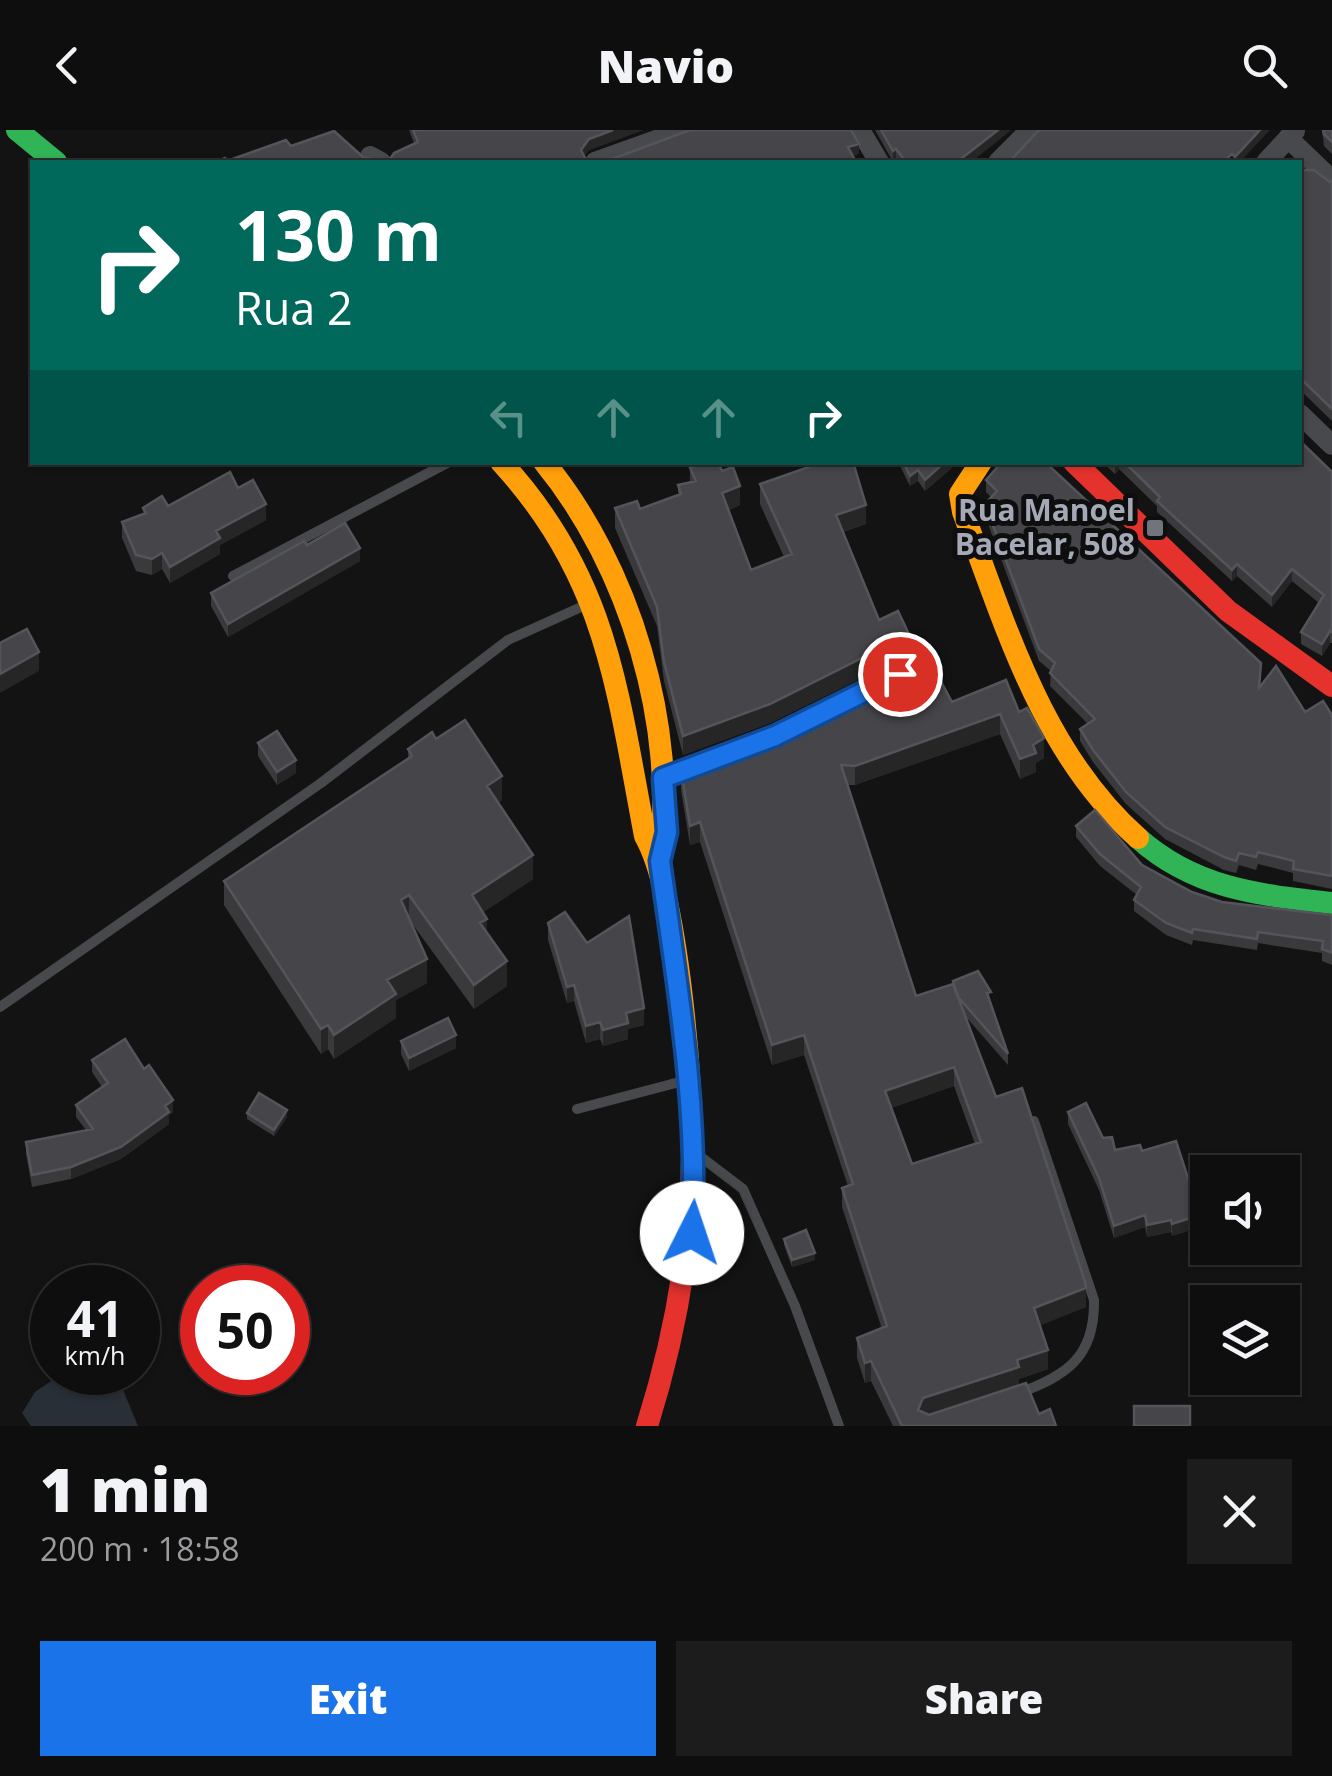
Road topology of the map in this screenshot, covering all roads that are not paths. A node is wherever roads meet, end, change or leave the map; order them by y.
1 (17, 130) edge
2 (684, 130) edge
3 (860, 130) edge
4 (1030, 130) edge
5 (1292, 134) edge
6 (54, 160) edge
7 (601, 160) edge
8 (878, 160) edge
9 (1000, 160) edge
10 (1268, 160) edge
11 (1332, 180) edge
12 (1302, 416) edge
13 (1332, 444) edge
14 (443, 465) edge
15 (504, 465) edge
16 (547, 465) edge
17 (980, 465) edge
18 (1077, 465) edge
19 (233, 576) edge
20 (596, 601) junction
21 (1332, 686) edge
22 (672, 775) junction
23 (635, 785) junction
24 (660, 861) junction
25 (1332, 903) edge
26 (0, 1008) edge
27 (691, 1079) junction
28 (577, 1109) dead end
29 (1034, 1121) edge
30 (694, 1152) junction
31 (1011, 1396) edge
32 (648, 1426) edge
33 (839, 1426) edge

1 - 6 main road
2 - 7 street
3 - 8 street
4 - 9 street
5 - 10 street
5 - 11 street
12 - 13 street
14 - 19 lane
15 - 20 main road
16 - 22 main road
17 - 25 main road
18 - 21 main road
20 - 23 main road
20 - 26 lane
22 - 23 street
22 - 24 main road
23 - 24 main road
24 - 27 main road
27 - 28 lane
27 - 30 main road
29 - 31 lane
30 - 32 main road
30 - 33 lane

